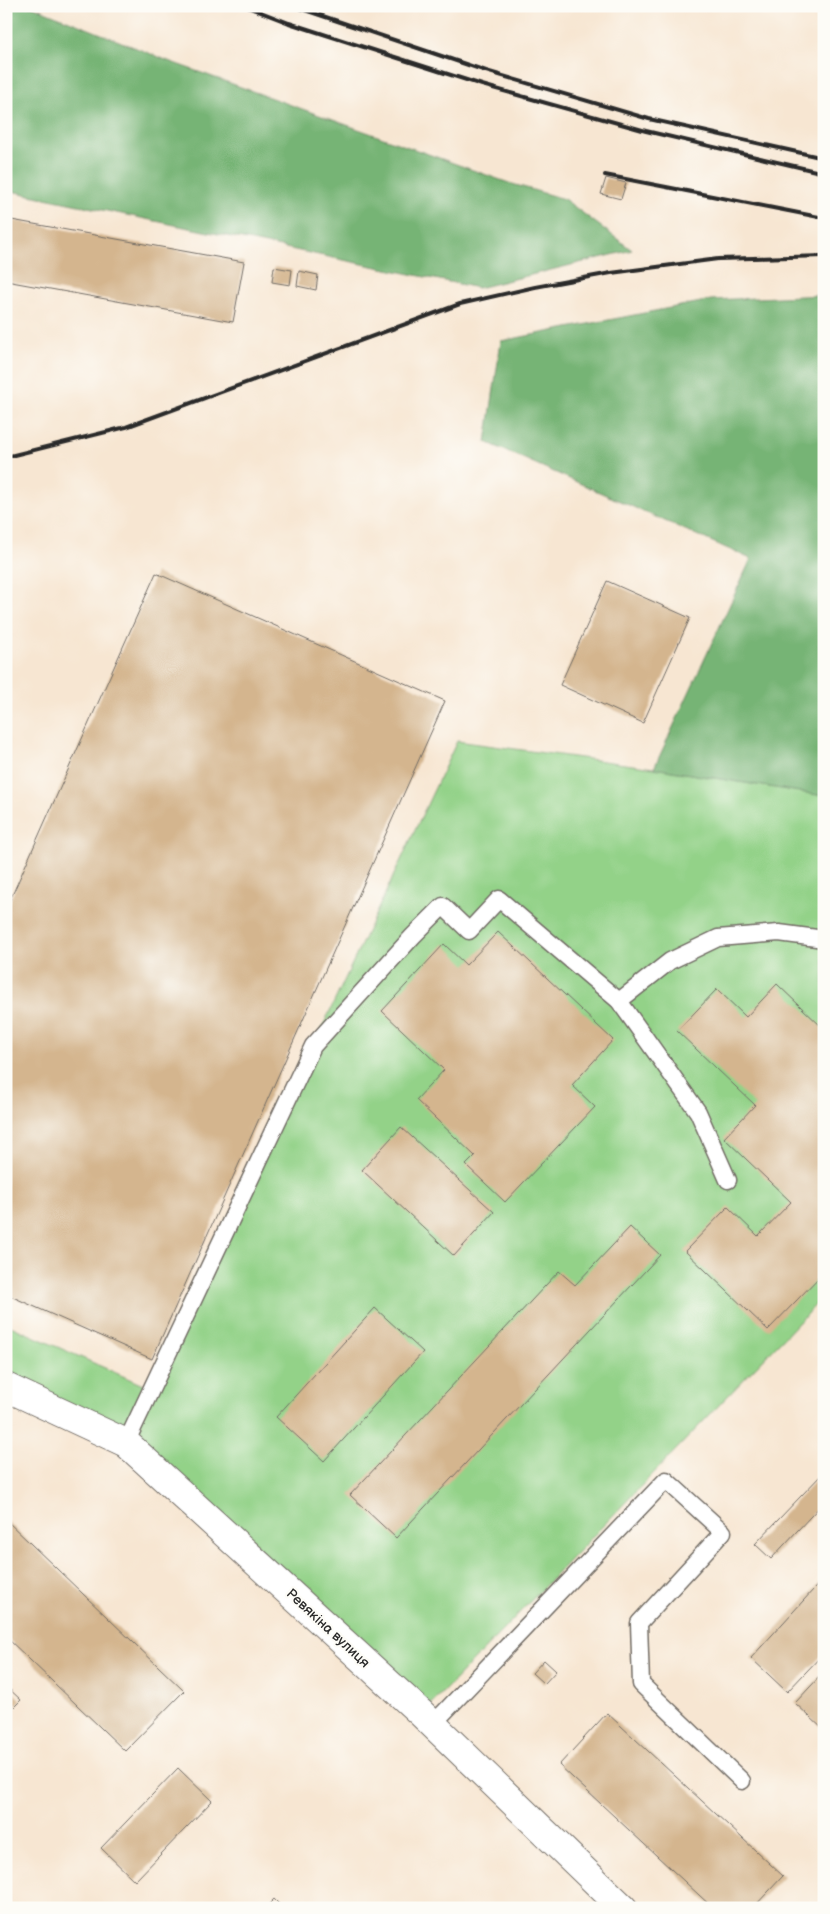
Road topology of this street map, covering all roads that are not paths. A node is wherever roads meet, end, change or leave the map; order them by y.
1 (824, 939) edge
2 (619, 1001) junction
3 (728, 1180) dead end
4 (6, 1387) edge
5 (126, 1443) junction
6 (433, 1724) junction
7 (742, 1781) dead end
8 (623, 1908) edge

1 - 2 lane
2 - 3 lane
2 - 5 lane
4 - 5 street, Ревякіна вулиця
5 - 6 street, Ревякіна вулиця
6 - 7 lane
6 - 8 street, Ревякіна вулиця

